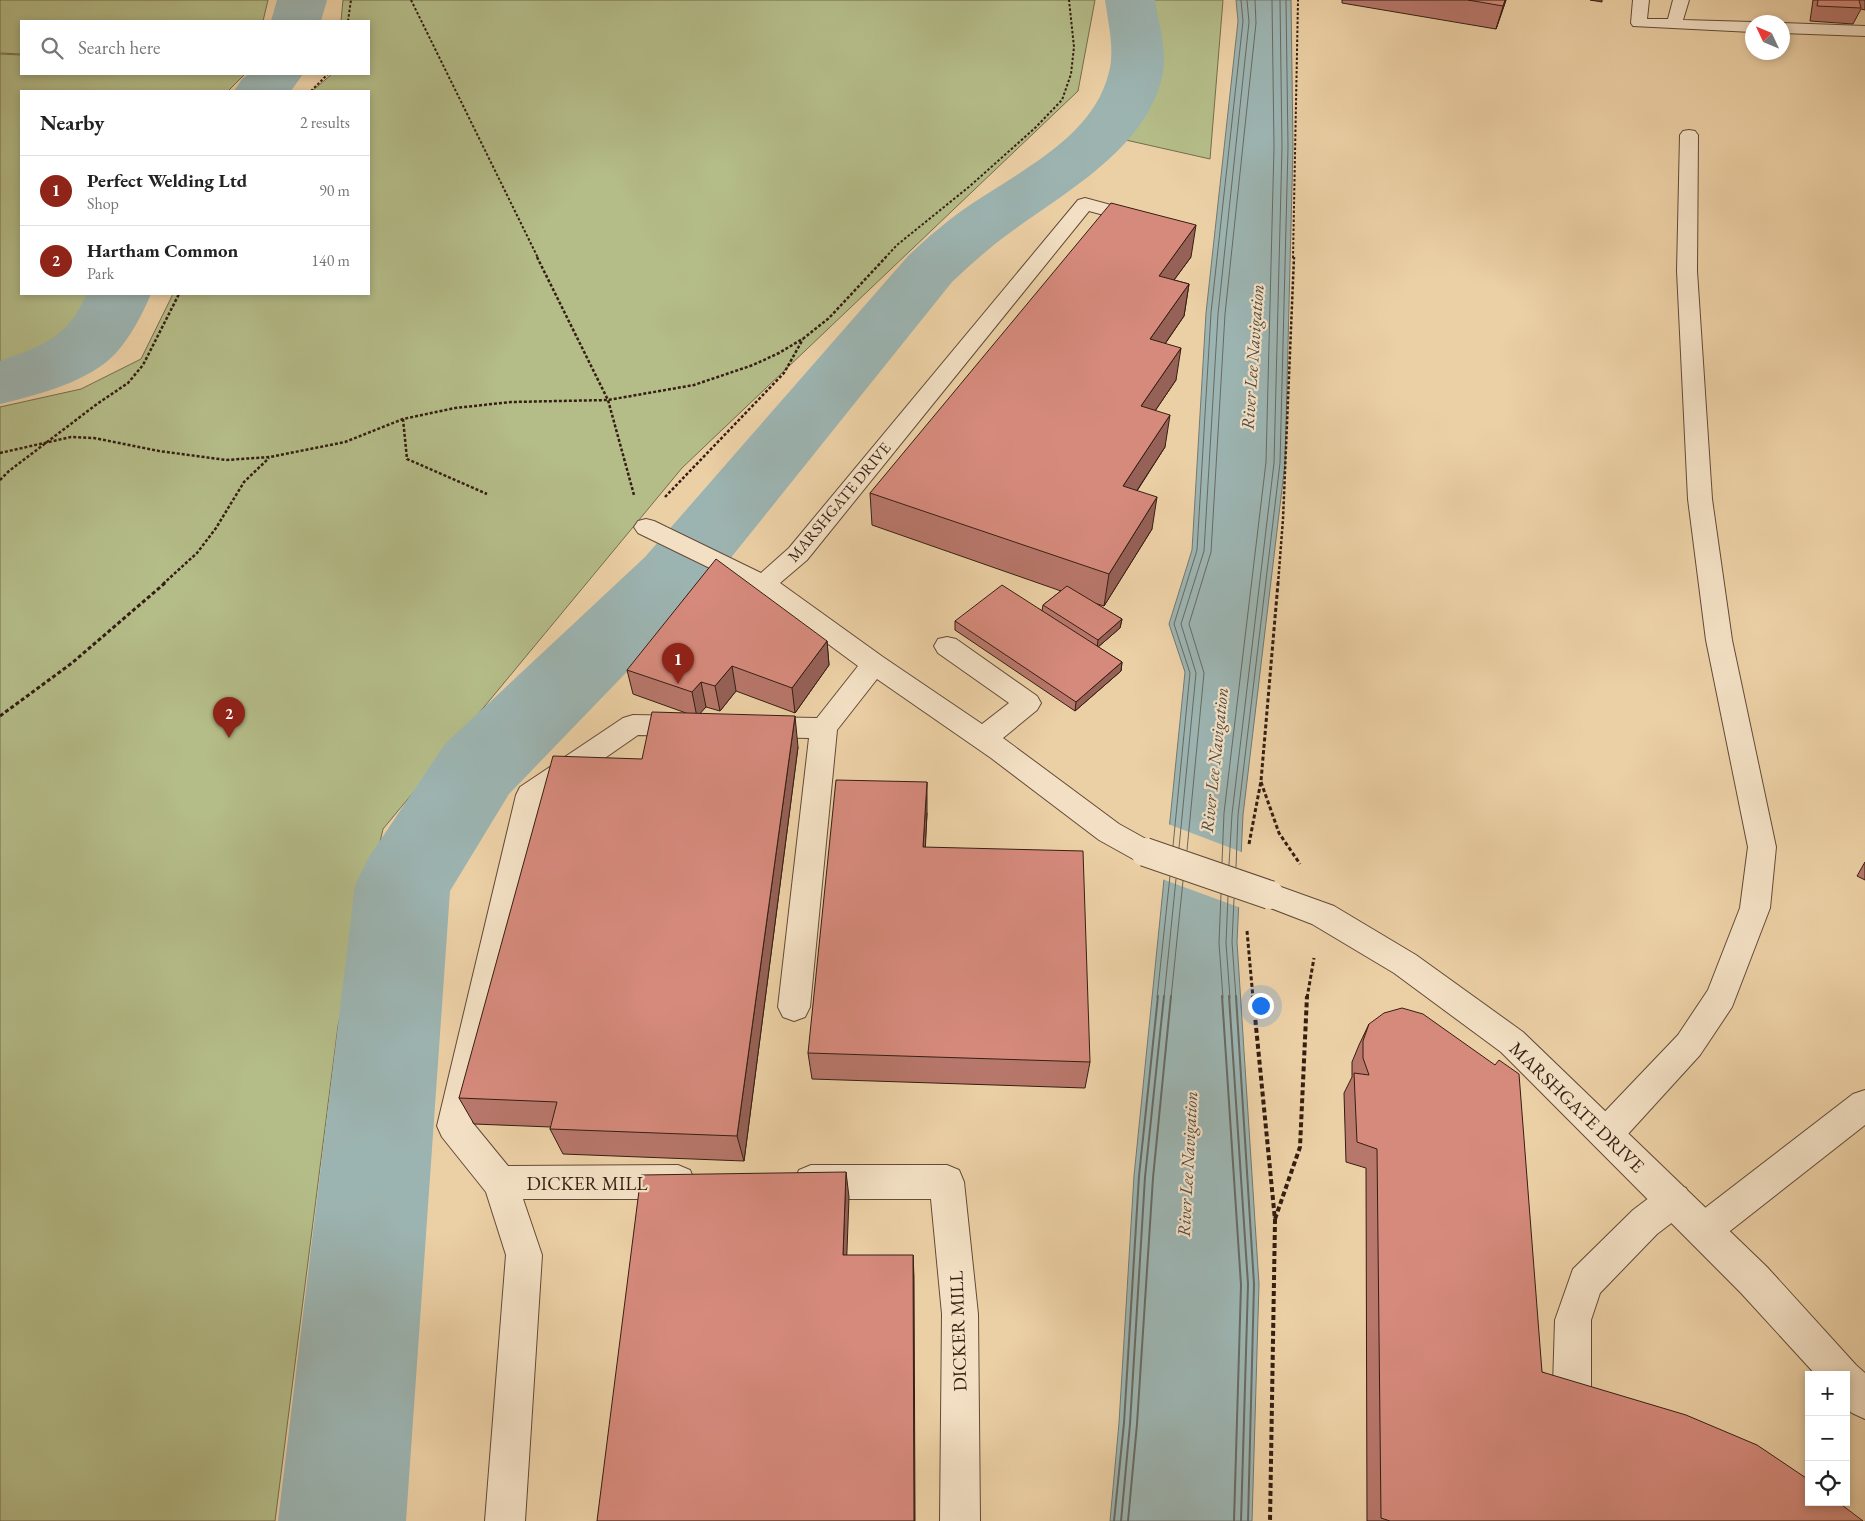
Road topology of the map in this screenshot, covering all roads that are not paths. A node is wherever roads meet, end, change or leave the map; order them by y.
1 (1641, 0) edge
2 (1682, 0) edge
3 (1674, 24) junction
4 (1745, 27) edge
5 (1790, 28) edge
6 (1865, 31) edge
7 (1689, 135) dead end
8 (1153, 222) edge
9 (646, 527) road end
10 (764, 584) junction
11 (946, 646) dead end
12 (874, 664) junction
13 (824, 728) junction
14 (983, 739) junction
15 (794, 1007) dead end
16 (1865, 1106) edge
17 (1606, 1134) junction
18 (708, 1182) edge
19 (778, 1182) edge
20 (500, 1183) junction
21 (1674, 1200) junction
22 (1704, 1230) junction
23 (1837, 1371) edge
24 (1850, 1384) edge
25 (1572, 1386) edge
26 (1865, 1400) edge
27 (505, 1521) edge
28 (960, 1521) edge

1 - 3 street
2 - 3 street
3 - 4 street
5 - 6 street
7 - 17 street
8 - 10 street, MARSHGATE DRIVE
9 - 10 street
10 - 12 street
11 - 14 street
12 - 13 street
12 - 14 street
13 - 15 street
13 - 20 street
14 - 17 street, MARSHGATE DRIVE, bridge
16 - 22 street
17 - 21 street, MARSHGATE DRIVE
18 - 20 street, DICKER MILL
19 - 28 street, DICKER MILL
20 - 27 street, DICKER MILL
21 - 22 street, MARSHGATE DRIVE
21 - 25 street
22 - 23 street, MARSHGATE DRIVE
24 - 26 street

